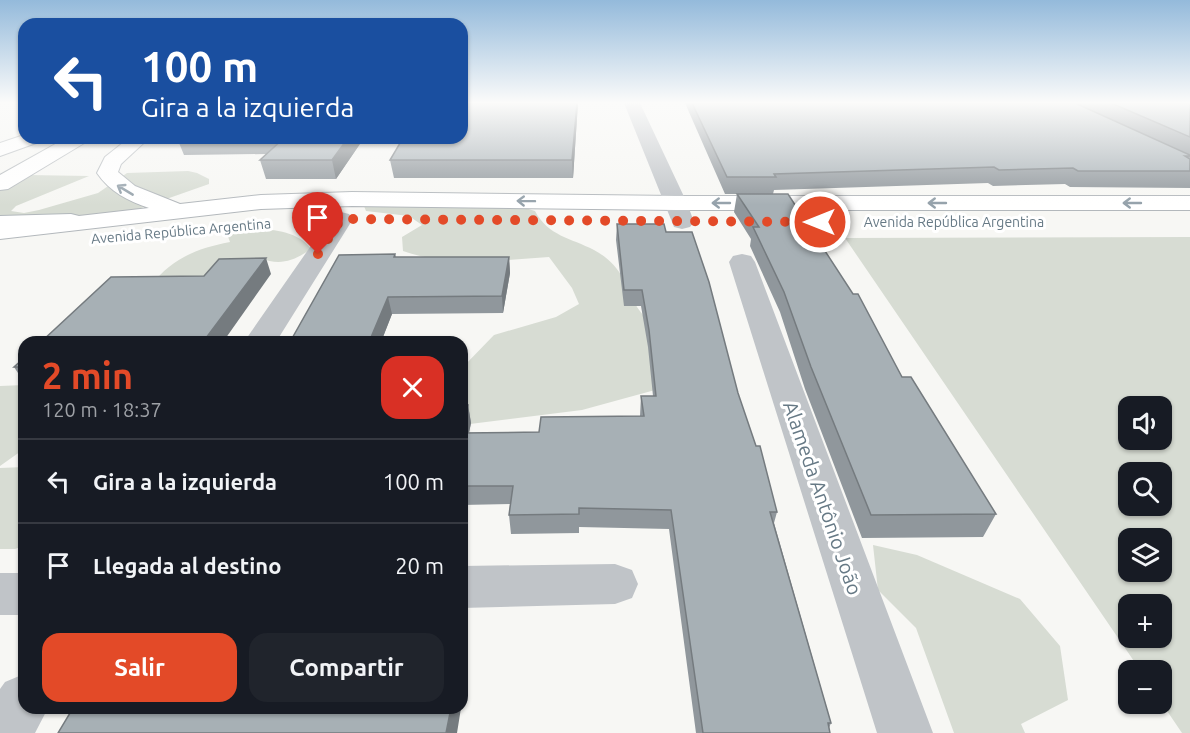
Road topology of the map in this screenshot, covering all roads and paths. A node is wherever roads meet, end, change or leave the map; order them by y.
1 (647, 137) edge
2 (18, 143) edge
3 (26, 144) edge
4 (70, 144) edge
5 (133, 144) edge
6 (0, 150) edge
7 (0, 158) edge
8 (0, 184) edge
9 (1190, 203) edge
10 (180, 210) junction
11 (679, 212) junction
12 (341, 219) junction
13 (82, 221) junction
14 (1190, 222) edge
15 (0, 223) edge
16 (0, 232) edge
17 (0, 251) edge
18 (741, 262) dead end
19 (264, 336) edge
20 (615, 584) dead end
21 (468, 587) edge
22 (0, 594) edge
23 (18, 594) edge
24 (18, 710) edge
25 (3, 733) edge
26 (905, 733) edge

1 - 11 street
2 - 6 main road
3 - 7 main road
4 - 8 main road
10 -> 5 main road
9 -> 11 main road, Avenida República Argentina
11 -> 10 main road, Avenida República Argentina
10 - 13 main road, Avenida República Argentina
11 - 12 main road, Avenida República Argentina
11 - 14 main road, Avenida República Argentina
12 - 17 main road, Avenida República Argentina
12 - 19 street
13 - 15 main road, Avenida República Argentina
13 - 16 main road, Avenida República Argentina
18 - 26 street, Alameda Antônio João
20 - 21 street
22 - 23 street
24 - 25 street

